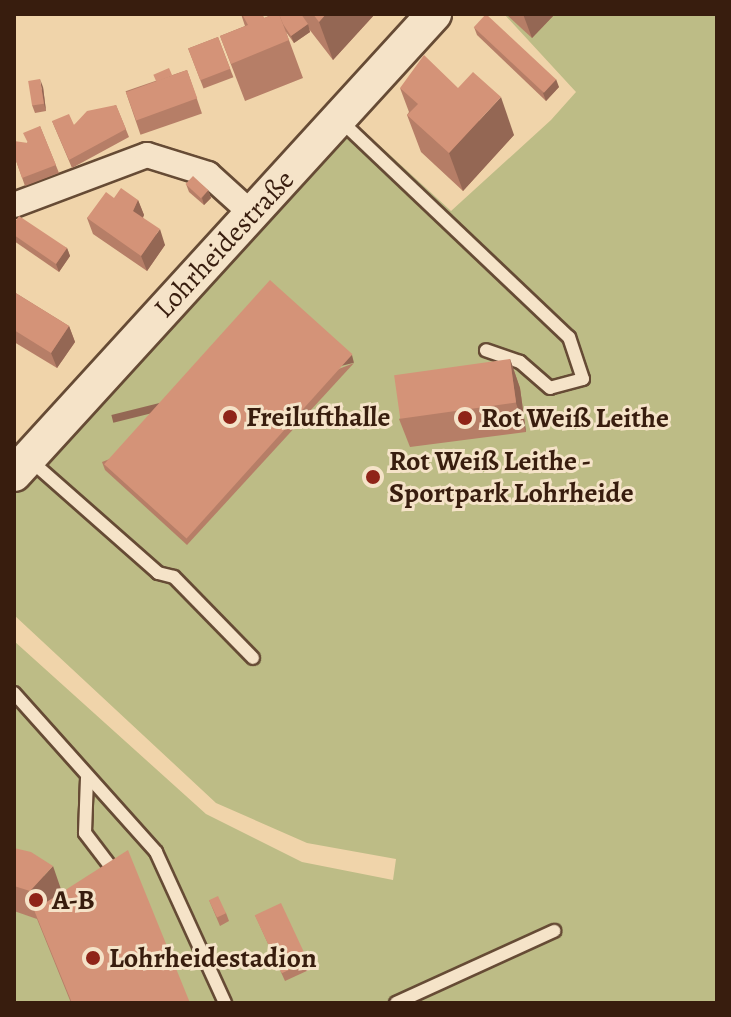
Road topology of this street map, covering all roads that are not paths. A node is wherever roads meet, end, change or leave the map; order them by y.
1 (434, 14) edge
2 (339, 120) junction
3 (14, 205) edge
4 (251, 213) junction
5 (486, 350) dead end
6 (21, 466) edge
7 (253, 658) dead end
8 (14, 693) edge
9 (87, 778) junction
10 (119, 879) edge
11 (554, 931) dead end
12 (225, 1003) edge
13 (396, 1003) edge

1 - 2 street, Lohrheidestraße
2 - 4 street, Lohrheidestraße
2 - 5 lane
3 - 4 street
4 - 6 street, Lohrheidestraße
6 - 7 lane
8 - 9 lane
9 - 10 lane
9 - 12 lane
11 - 13 lane

